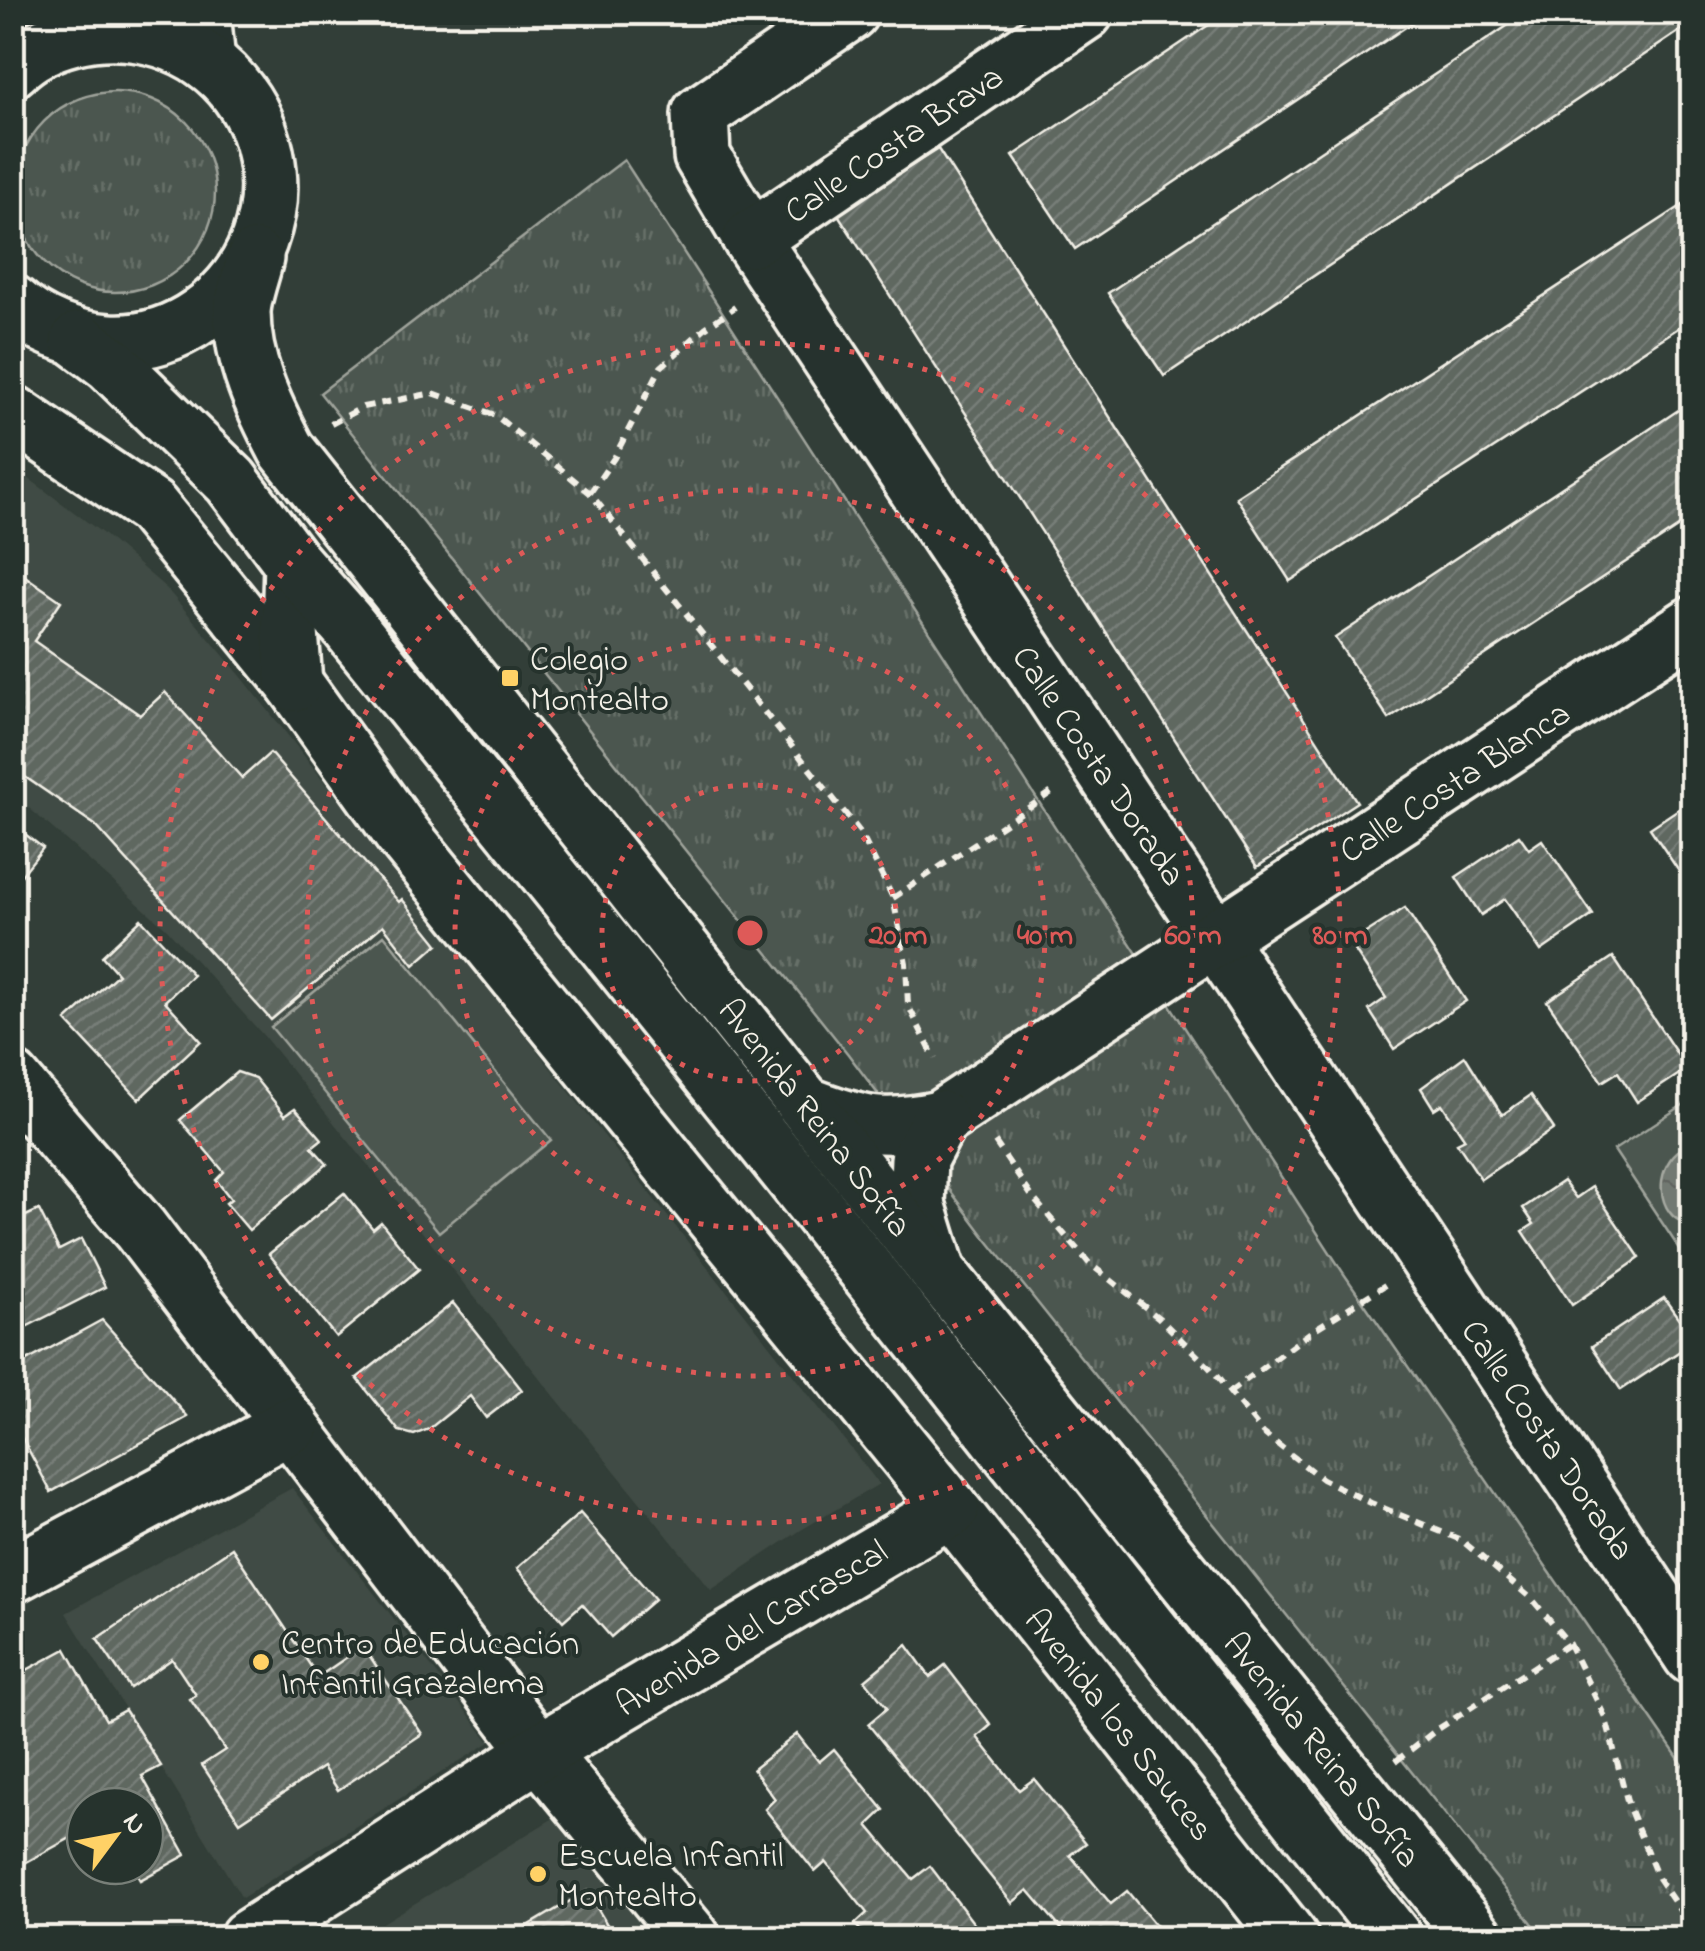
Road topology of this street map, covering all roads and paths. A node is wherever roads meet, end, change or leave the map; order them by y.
1 (850, 12) edge
2 (1085, 12) edge
3 (80, 25) edge
4 (205, 37) edge
5 (12, 69) edge
6 (254, 258) junction
7 (764, 258) junction
8 (12, 304) edge
9 (79, 340) junction
10 (12, 413) edge
11 (286, 448) junction
12 (590, 493) junction
13 (292, 562) junction
14 (1692, 625) edge
15 (294, 683) junction
16 (1097, 761) junction
17 (893, 898) junction
18 (1215, 937) junction
19 (12, 1080) edge
20 (809, 1106) junction
21 (954, 1110) junction
22 (32, 1134) edge
23 (1428, 1257) junction
24 (938, 1272) junction
25 (1230, 1392) junction
26 (291, 1425) junction
27 (950, 1509) junction
28 (12, 1575) edge
29 (1569, 1644) junction
30 (1692, 1656) edge
31 (539, 1752) junction
32 (1357, 1792) junction
33 (1692, 1928) edge
34 (248, 1938) edge
35 (692, 1938) edge
36 (1290, 1938) edge
37 (1394, 1938) edge
38 (1476, 1938) edge
39 (1678, 1938) edge

1 - 7 street, Calle Costa Dorada
2 - 7 street, Calle Costa Brava
3 - 4 street, Avenida Reina Sofía
3 - 5 street, Avenida Reina Sofía
4 - 6 street, Avenida Reina Sofía
6 - 9 street
6 - 11 street, Avenida Reina Sofía
7 - 12 path
7 - 16 street, Calle Costa Dorada
8 - 9 street
9 - 13 street, Avenida Reina Sofía
10 - 15 street, Avenida los Sauces
11 - 12 path
11 - 20 street, Avenida Reina Sofía
12 - 17 path
13 - 15 street
13 - 37 street, Avenida Reina Sofía
14 - 18 street, Calle Costa Blanca
15 - 27 street, Avenida los Sauces
16 - 17 path
16 - 18 street, Calle Costa Dorada
17 - 21 path
18 - 21 street, Calle Costa Blanca
18 - 23 street, Calle Costa Dorada
19 - 22 street
20 - 21 street
20 - 24 street, Avenida Reina Sofía
21 - 24 street
21 - 25 path
22 - 26 street
23 - 25 path
23 - 30 street, Calle Costa Dorada
24 - 32 street, Avenida Reina Sofía
25 - 29 path
26 - 28 street
26 - 31 street
27 - 31 street, Avenida del Carrascal
27 - 36 street, Avenida los Sauces
29 - 32 path
29 - 33 path
31 - 34 street, Avenida del Carrascal
31 - 35 street
32 - 38 street, Avenida Reina Sofía
33 - 39 path

